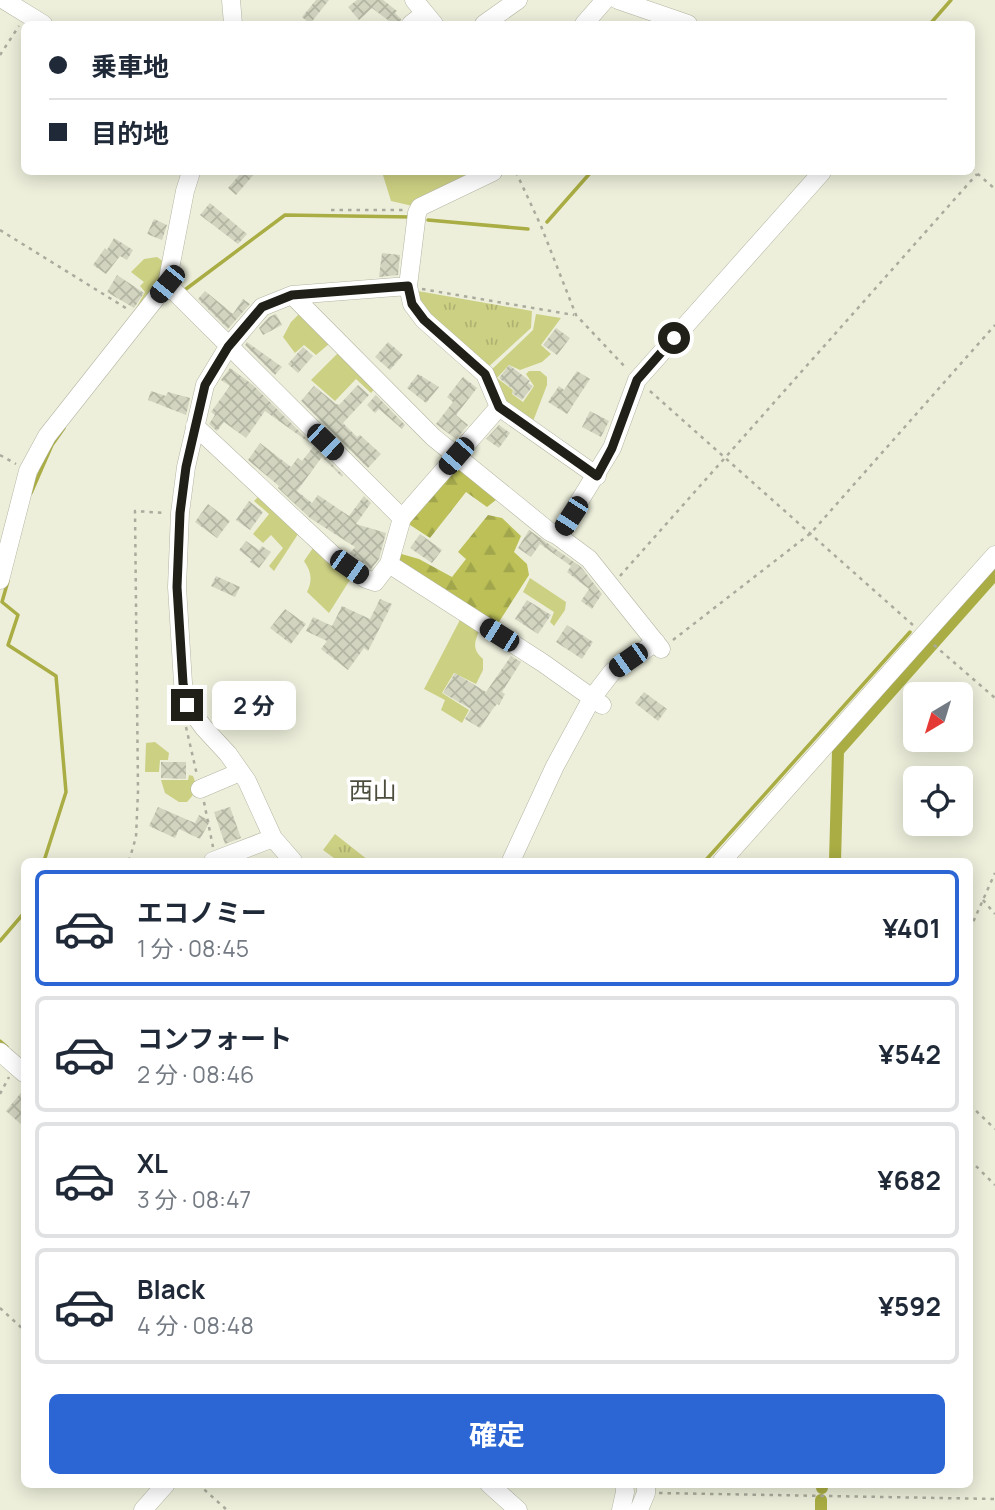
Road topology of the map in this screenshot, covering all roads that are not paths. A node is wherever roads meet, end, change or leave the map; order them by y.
1 (4, 0) edge
2 (231, 0) edge
3 (518, 0) edge
4 (608, 0) edge
5 (38, 21) edge
6 (233, 21) edge
7 (488, 21) edge
8 (587, 21) edge
9 (678, 21) edge
10 (190, 175) edge
11 (486, 175) edge
12 (819, 175) edge
13 (167, 284) junction
14 (408, 286) junction
15 (292, 295) junction
16 (228, 347) junction
17 (499, 407) junction
18 (195, 426) junction
19 (456, 456) junction
20 (597, 476) junction
21 (402, 518) junction
22 (558, 536) junction
23 (995, 555) edge
24 (389, 564) junction
25 (0, 580) edge
26 (597, 701) junction
27 (240, 772) junction
28 (200, 789) dead end
29 (273, 838) junction
30 (222, 858) edge
31 (290, 858) edge
32 (512, 858) edge
33 (725, 858) edge
34 (0, 1052) edge
35 (21, 1070) edge
36 (162, 1488) edge
37 (493, 1488) edge
38 (624, 1488) edge
39 (646, 1488) edge
40 (143, 1510) edge
41 (518, 1510) edge
42 (621, 1510) edge
43 (639, 1510) edge

1 - 5 street
2 - 6 street
3 - 7 street
4 - 8 street
4 - 9 street
10 - 13 street
11 - 14 street
12 - 20 street
13 - 16 street
13 - 25 street
14 - 15 street
14 - 17 street
15 - 16 street
15 - 19 street
16 - 18 street
16 - 21 street
17 - 19 street
17 - 20 street
18 - 24 street
18 - 27 street
19 - 21 street
19 - 22 street
20 - 22 street
21 - 24 street
22 - 26 street
23 - 33 street
24 - 26 street
26 - 32 street
27 - 28 street
27 - 29 street
29 - 30 street
29 - 31 street
34 - 35 street
36 - 40 street
37 - 41 street
38 - 42 street
39 - 43 street

